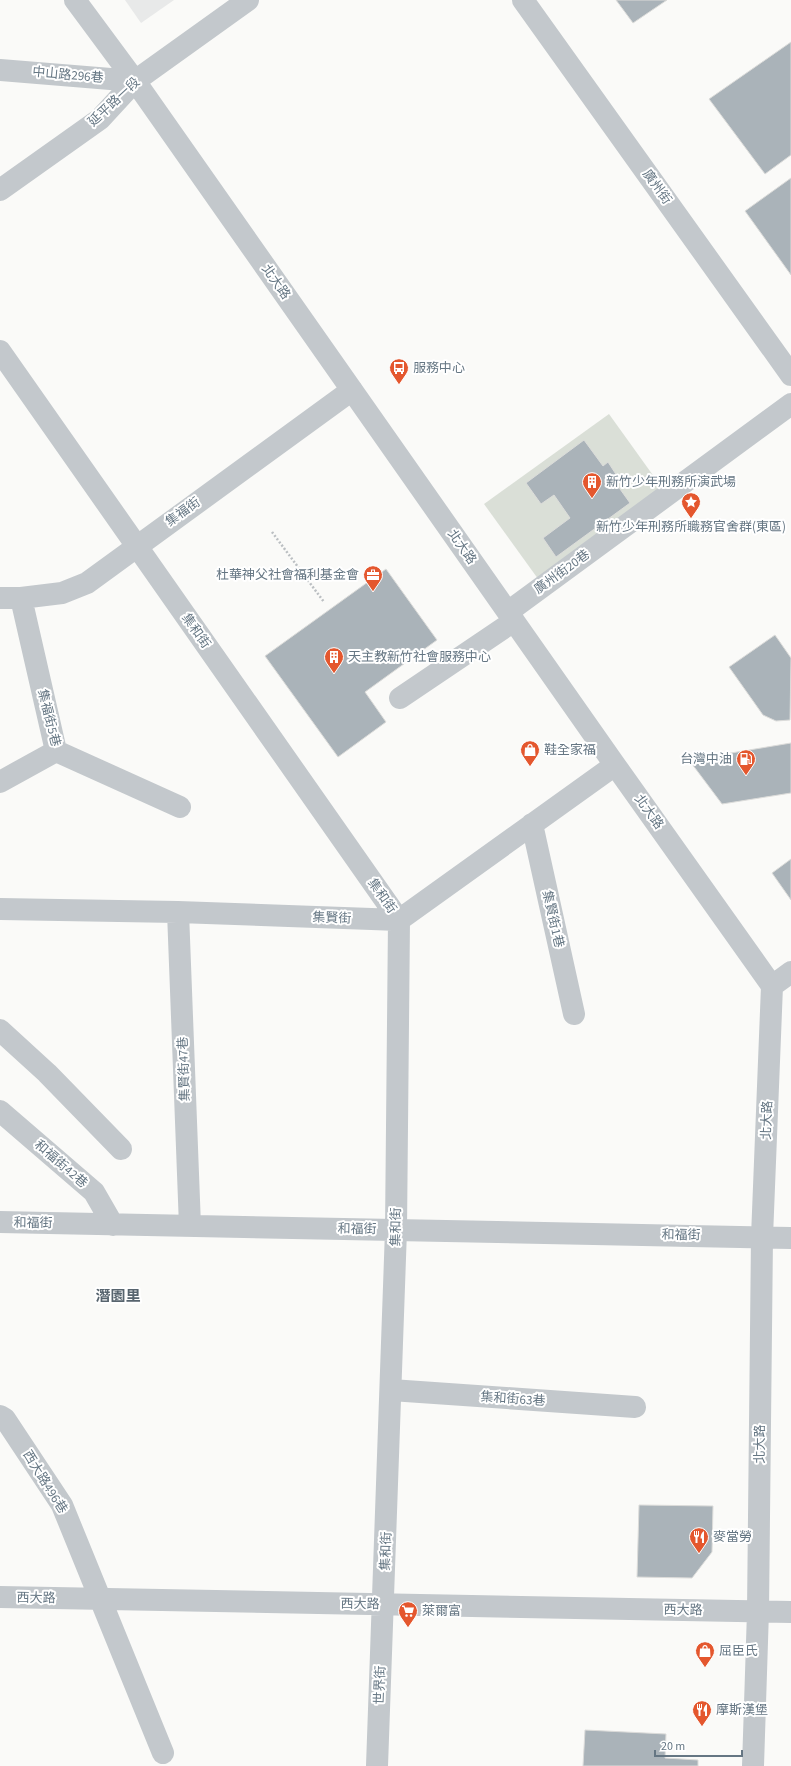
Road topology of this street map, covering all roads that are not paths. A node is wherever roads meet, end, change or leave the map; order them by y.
1 (75, 0) edge
2 (248, 0) edge
3 (523, 0) edge
4 (0, 70) edge
5 (135, 81) junction
6 (0, 190) edge
7 (0, 351) edge
8 (791, 375) edge
9 (352, 390) junction
10 (791, 404) edge
11 (137, 546) junction
12 (11, 598) edge
13 (511, 616) junction
14 (400, 698) dead end
15 (56, 751) junction
16 (615, 765) junction
17 (0, 782) edge
18 (180, 808) dead end
19 (532, 824) junction
20 (0, 909) edge
21 (178, 912) junction
22 (399, 920) junction
23 (791, 972) edge
24 (772, 986) junction
25 (574, 1014) dead end
26 (0, 1030) edge
27 (0, 1111) edge
28 (121, 1149) dead end
29 (0, 1222) edge
30 (113, 1225) junction
31 (190, 1226) junction
32 (396, 1230) junction
33 (762, 1237) junction
34 (791, 1238) edge
35 (391, 1390) junction
36 (636, 1407) dead end
37 (0, 1416) edge
38 (0, 1597) edge
39 (100, 1599) junction
40 (384, 1604) junction
41 (758, 1611) junction
42 (791, 1612) edge
43 (163, 1753) dead end
44 (377, 1766) edge
45 (753, 1766) edge

1 - 5 street, 北大路
2 - 5 street, 延平路一段
3 - 8 street, 廣州街
4 - 5 street, 中山路296巷
5 - 6 street, 延平路一段
5 - 9 street, 北大路
7 - 11 street, 集和街
9 - 11 street, 集福街
9 - 13 street, 北大路
10 - 13 street, 廣州街20巷
11 - 12 street, 集福街
11 - 22 street, 集和街
12 - 15 street, 集福街5巷
13 - 14 street, 廣州街20巷
13 - 16 street, 北大路
15 - 17 street
15 - 18 street, 集福街5巷
16 - 19 street
16 - 24 street, 北大路
19 - 22 street
19 - 25 street, 集賢街1巷
20 - 21 street, 集賢街
21 - 22 street, 集賢街
21 - 31 street, 集賢街47巷
22 - 32 street, 集和街
23 - 24 street
24 - 33 street, 北大路
26 - 28 street
27 - 30 street, 和福街42巷
29 - 30 street, 和福街
30 - 31 street, 和福街
31 - 32 street, 和福街
32 - 33 street, 和福街
32 - 35 street, 集和街
33 - 34 street, 和福街
33 - 41 street, 北大路
35 - 36 street, 集和街63巷
35 - 40 street, 集和街
37 - 39 street, 西大路496巷
38 - 39 street, 西大路
39 - 40 street, 西大路
39 - 43 street, 西大路496巷
40 - 41 street, 西大路
40 - 44 street, 世界街
41 - 42 street, 西大路
41 - 45 street, 北大路

